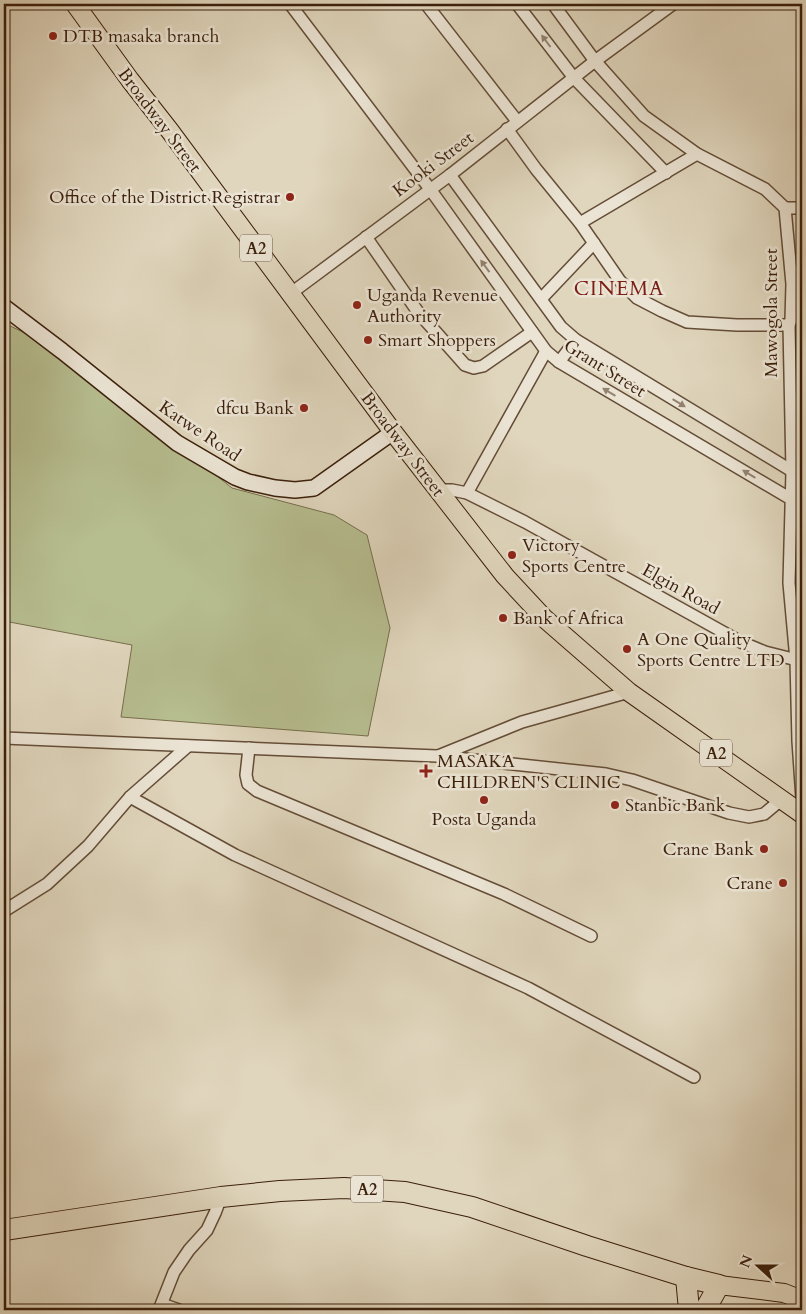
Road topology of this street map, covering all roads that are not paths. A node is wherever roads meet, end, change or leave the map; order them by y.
1 (75, 4) edge
2 (290, 4) edge
3 (426, 4) edge
4 (518, 4) edge
5 (552, 4) edge
6 (673, 4) edge
7 (595, 61) junction
8 (574, 78) junction
9 (517, 121) junction
10 (507, 129) junction
11 (697, 154) junction
12 (666, 173) junction
13 (450, 175) junction
14 (430, 190) junction
15 (785, 208) junction
16 (802, 208) edge
17 (580, 223) junction
18 (366, 237) junction
19 (594, 243) junction
20 (797, 284) edge
21 (290, 294) junction
22 (541, 299) junction
23 (4, 307) edge
24 (794, 322) edge
25 (532, 332) junction
26 (576, 340) junction
27 (546, 352) junction
28 (559, 362) junction
29 (393, 432) junction
30 (797, 472) edge
31 (438, 490) junction
32 (467, 494) junction
33 (797, 500) edge
34 (799, 661) edge
35 (629, 692) junction
36 (4, 738) edge
37 (188, 746) junction
38 (249, 748) junction
39 (437, 756) junction
40 (130, 797) junction
41 (782, 799) junction
42 (802, 799) edge
43 (802, 814) edge
44 (4, 911) edge
45 (591, 936) dead end
46 (694, 1078) dead end
47 (221, 1197) junction
48 (4, 1230) edge
49 (686, 1277) junction
50 (719, 1285) junction
51 (802, 1291) edge
52 (784, 1293) junction
53 (802, 1300) edge
54 (160, 1307) edge
55 (179, 1310) edge
56 (689, 1310) edge
57 (705, 1310) edge

1 - 21 main road, Broadway Street / A2
2 - 14 street, Grant Street
3 - 9 street
8 -> 4 street
5 - 7 street
6 - 7 street, Kooki Street
7 - 8 street, Kooki Street
7 - 11 street
8 - 9 street, Kooki Street
8 - 12 street
9 - 10 street, Kooki Street
10 - 13 street, Kooki Street
10 - 17 street
11 - 12 street
11 - 15 street
12 - 17 street
13 - 14 street, Kooki Street
13 - 22 street, Grant Street
14 - 18 street, Kooki Street
25 -> 14 street, Grant Street
15 - 16 street
15 - 20 street, Mawogola Street
17 - 19 street
18 - 21 street, Kooki Street
18 - 25 street
19 - 22 street
19 - 24 street
20 - 24 street, Mawogola Street
21 - 29 main road, Broadway Street / A2
22 - 26 street, Grant Street
23 - 29 street, Katwe Road
24 - 30 street, Mawogola Street
25 - 27 street, Grant Street
26 - 28 street
26 -> 30 street, Grant Street
27 - 28 street, Grant Street
27 - 32 street
33 -> 28 street, Grant Street
29 - 31 main road, Broadway Street / A2
30 - 33 street, Mawogola Street
31 - 32 street, Elgin Road
31 - 35 main road, Broadway Street / A2
32 - 34 street, Elgin Road
33 - 34 street, Mawogola Street
34 - 42 street, Mawogola Street
35 - 39 street
35 - 41 main road, Broadway Street / A2
36 - 37 street
37 - 38 street
37 - 40 street
38 - 39 street
38 - 45 street
39 - 41 street
40 - 44 street
40 - 46 street
41 - 43 main road, Broadway Street / A2
47 - 48 highway, A2
47 - 49 highway, A2
47 - 54 street
49 - 50 highway, A2
49 - 56 highway
50 - 52 main road, A2
50 - 57 highway
51 - 52 main road, A2
52 - 53 main road, A2
54 - 55 street

